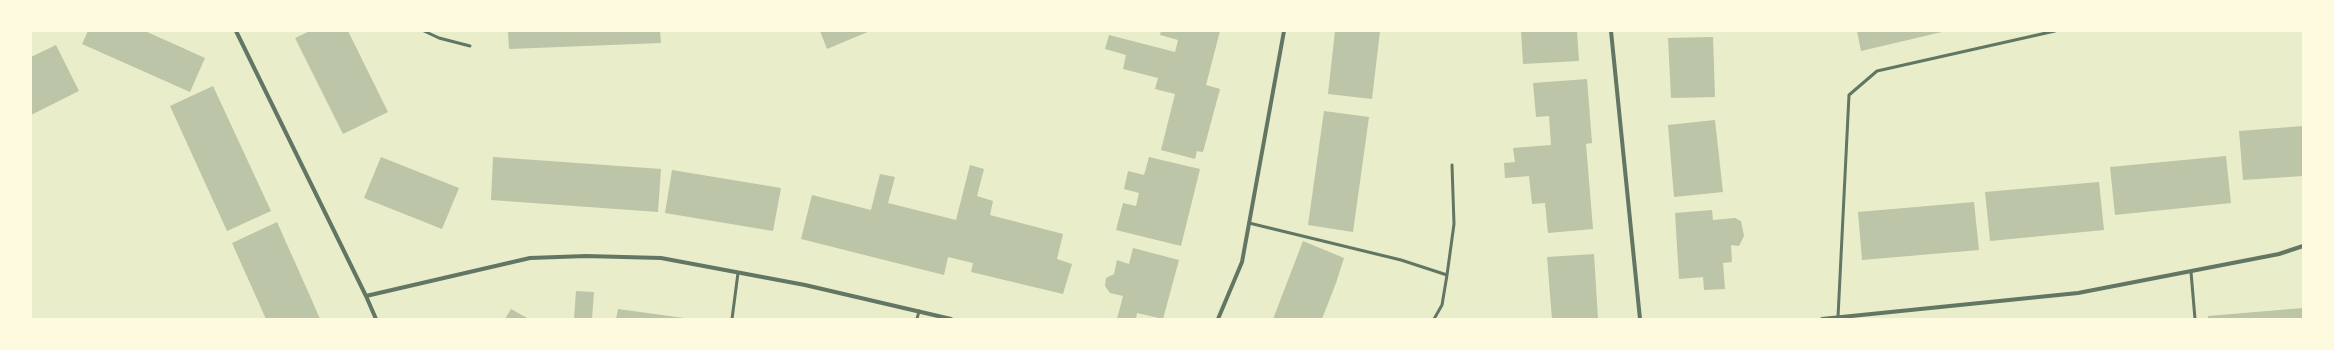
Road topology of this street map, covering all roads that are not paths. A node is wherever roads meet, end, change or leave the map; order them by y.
1 (236, 31) edge
2 (424, 31) edge
3 (1284, 31) edge
4 (1611, 31) edge
5 (2055, 31) edge
6 (470, 46) dead end
7 (1452, 165) dead end
8 (1249, 223) junction
9 (2303, 246) edge
10 (2191, 272) junction
11 (738, 273) junction
12 (1447, 275) junction
13 (366, 296) junction
14 (919, 311) junction
15 (1838, 317) junction
16 (376, 319) edge
17 (732, 319) edge
18 (917, 319) edge
19 (951, 319) edge
20 (1218, 319) edge
21 (1434, 319) edge
22 (1640, 319) edge
23 (1822, 319) edge
24 (2195, 319) edge

1 - 13 street
2 - 6 lane
3 - 8 street
4 - 22 street
5 - 15 lane
7 - 12 lane
8 - 12 lane
8 - 20 street
9 - 10 street
10 - 15 street
10 - 24 lane
11 - 13 street
11 - 14 street
11 - 17 lane
12 - 21 lane
13 - 16 street
14 - 18 lane
14 - 19 street
15 - 23 street

